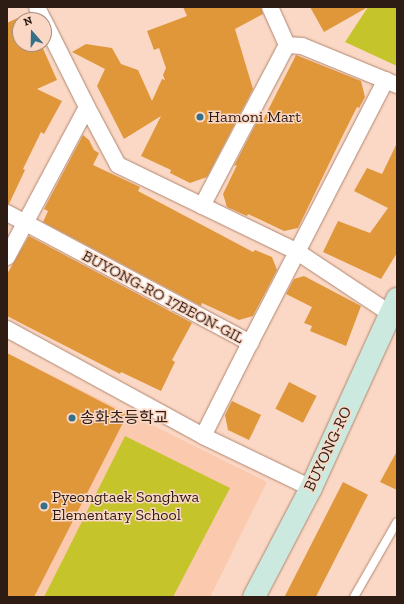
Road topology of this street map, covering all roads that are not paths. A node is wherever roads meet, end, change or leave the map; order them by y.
1 (270, 7) edge
2 (52, 37) edge
3 (287, 45) junction
4 (391, 82) edge
5 (87, 107) junction
6 (202, 206) junction
7 (7, 213) edge
8 (26, 223) junction
9 (296, 252) junction
10 (7, 257) edge
11 (394, 310) edge
12 (7, 329) edge
13 (250, 343) junction
14 (203, 436) junction
15 (311, 488) junction
16 (397, 522) edge
17 (254, 597) edge
18 (354, 597) edge

1 - 3 street
2 - 5 street
3 - 4 street
3 - 6 street
4 - 9 street
5 - 6 street
5 - 8 street
6 - 9 street
7 - 8 street, BUYONG-RO 17BEON-GIL
8 - 10 street
8 - 13 street, BUYONG-RO 17BEON-GIL
9 - 11 street
9 - 13 street
11 - 15 street, BUYONG-RO
12 - 14 street
13 - 14 street, BUYONG-RO 17BEON-GIL
14 - 15 street
15 - 17 street, BUYONG-RO
16 - 18 lane

